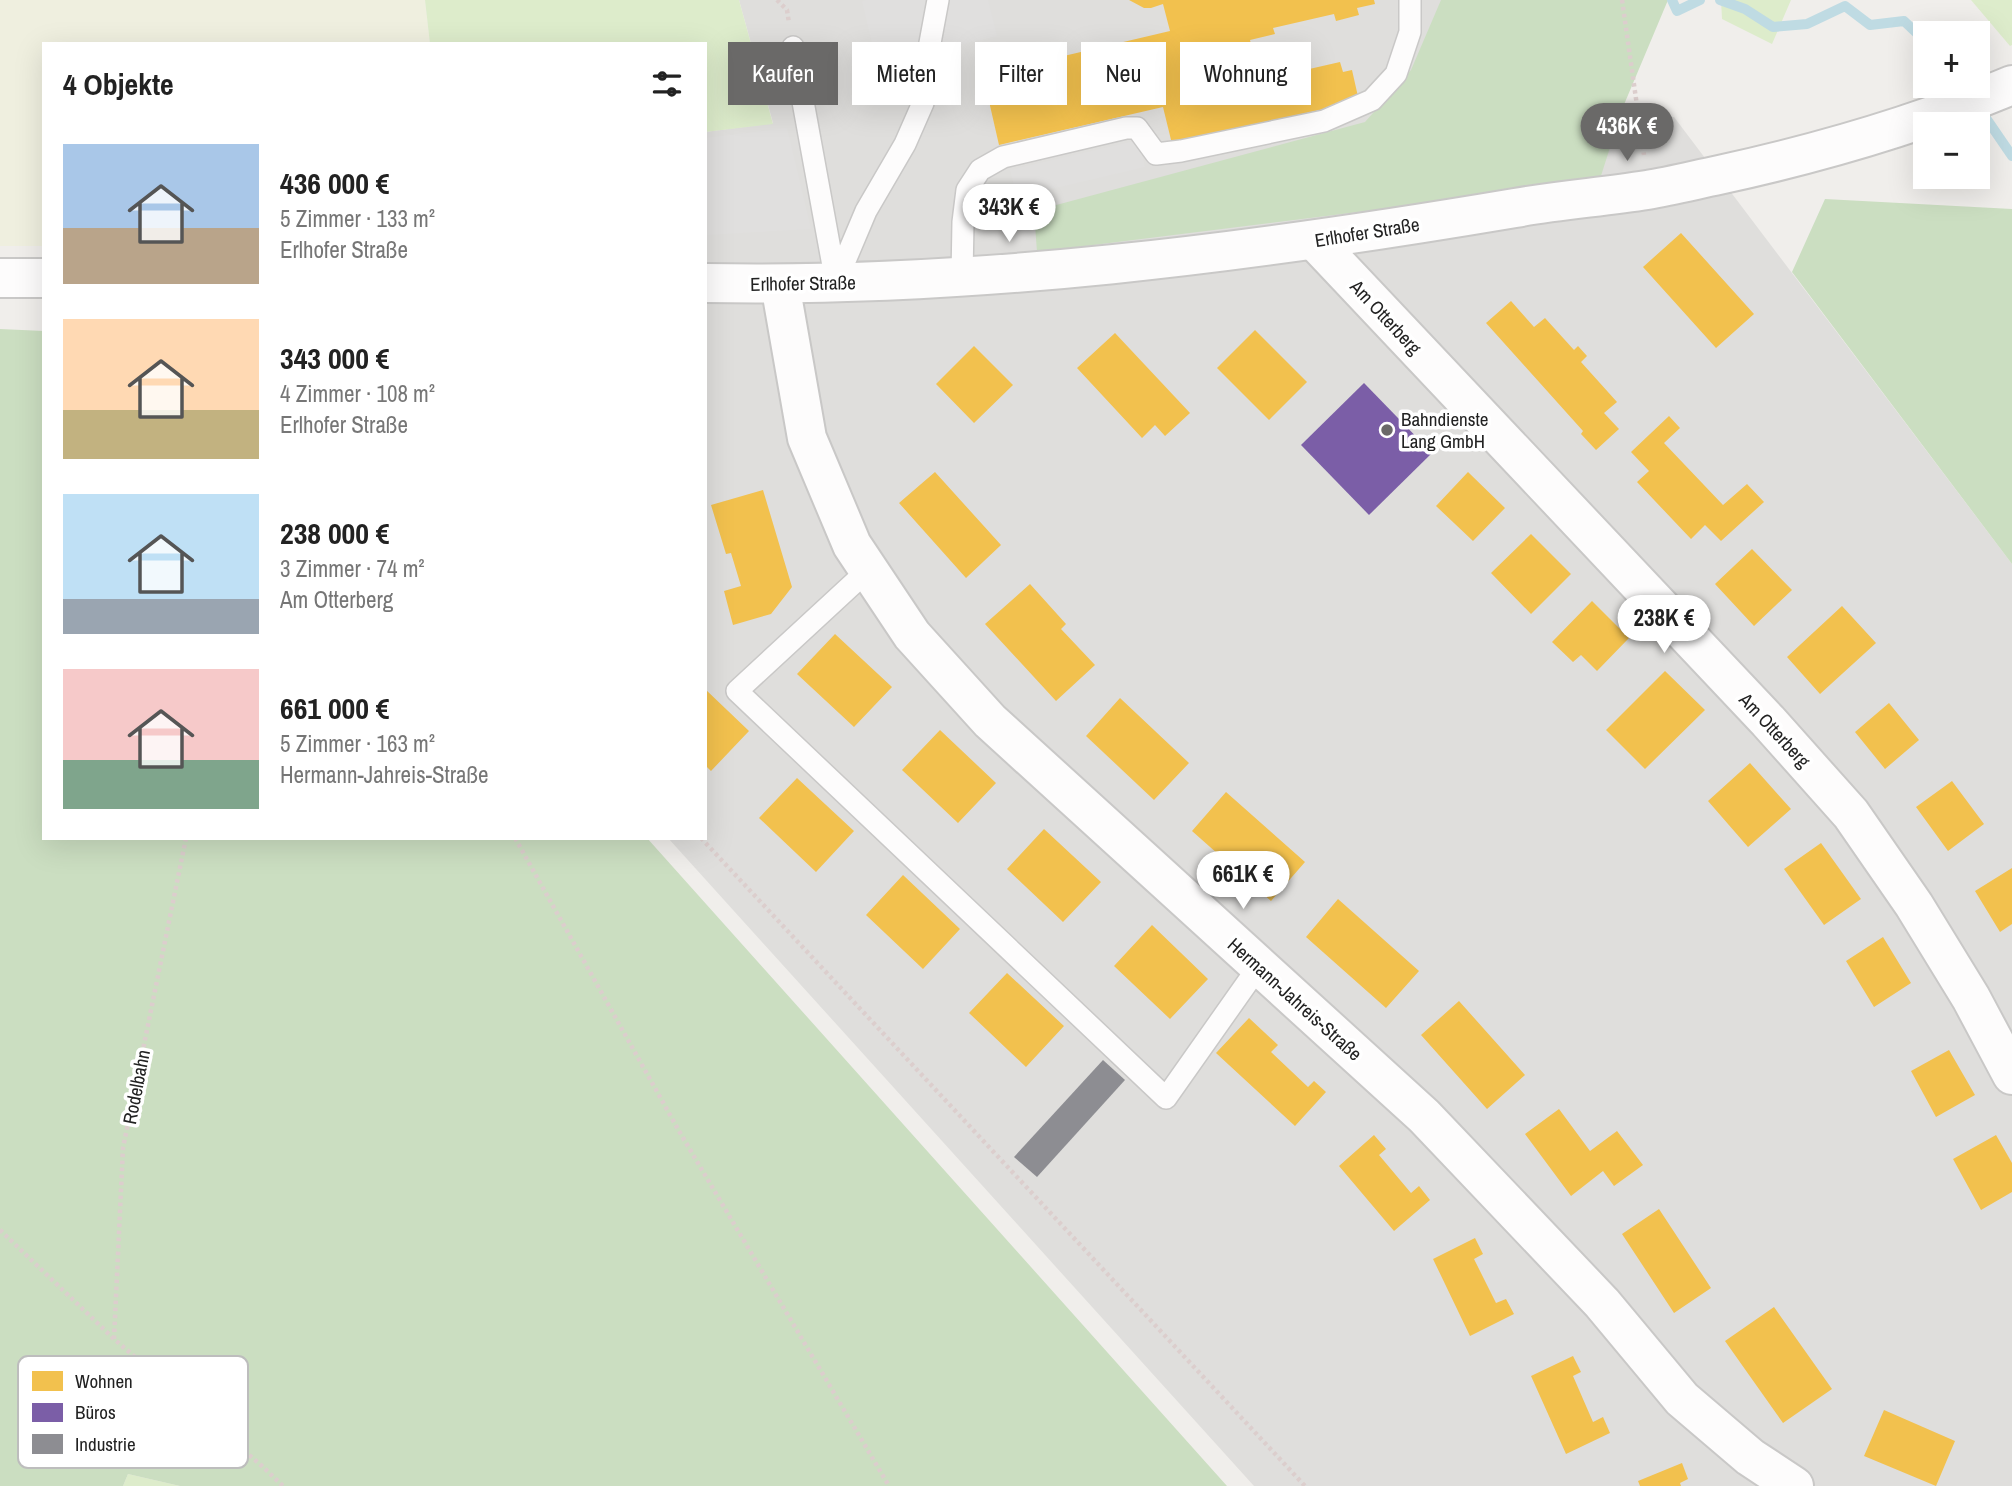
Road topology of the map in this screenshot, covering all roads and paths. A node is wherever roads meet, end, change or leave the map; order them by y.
1 (938, 0) edge
2 (1410, 0) edge
3 (1622, 0) edge
4 (2012, 85) edge
5 (804, 105) edge
6 (1648, 190) junction
7 (1314, 240) junction
8 (962, 277) junction
9 (0, 278) edge
10 (42, 278) edge
11 (836, 282) junction
12 (707, 283) edge
13 (780, 284) junction
14 (868, 570) junction
15 (186, 840) edge
16 (516, 840) edge
17 (703, 840) edge
18 (1259, 966) junction
19 (2012, 1075) edge
20 (0, 1230) edge
21 (114, 1339) junction
22 (134, 1356) edge
23 (248, 1456) edge
24 (283, 1486) edge
25 (889, 1486) edge
26 (1305, 1486) edge
27 (1794, 1486) edge

1 - 11 lane
2 - 8 lane
3 - 6 path
4 - 6 street, Erlhofer Straße
5 - 11 lane
6 - 7 street, Erlhofer Straße
7 - 8 street, Erlhofer Straße
7 - 19 street, Am Otterberg
8 - 11 street, Erlhofer Straße
9 - 10 street
11 - 13 street, Erlhofer Straße
12 - 13 street, Erlhofer Straße
13 - 14 street, Hermann-Jahreis-Straße
14 - 18 street, Hermann-Jahreis-Straße
14 - 18 lane
15 - 21 path, Rodelbahn
16 - 25 path
17 - 26 path
18 - 27 street, Hermann-Jahreis-Straße
20 - 21 path
21 - 22 path
23 - 24 path

